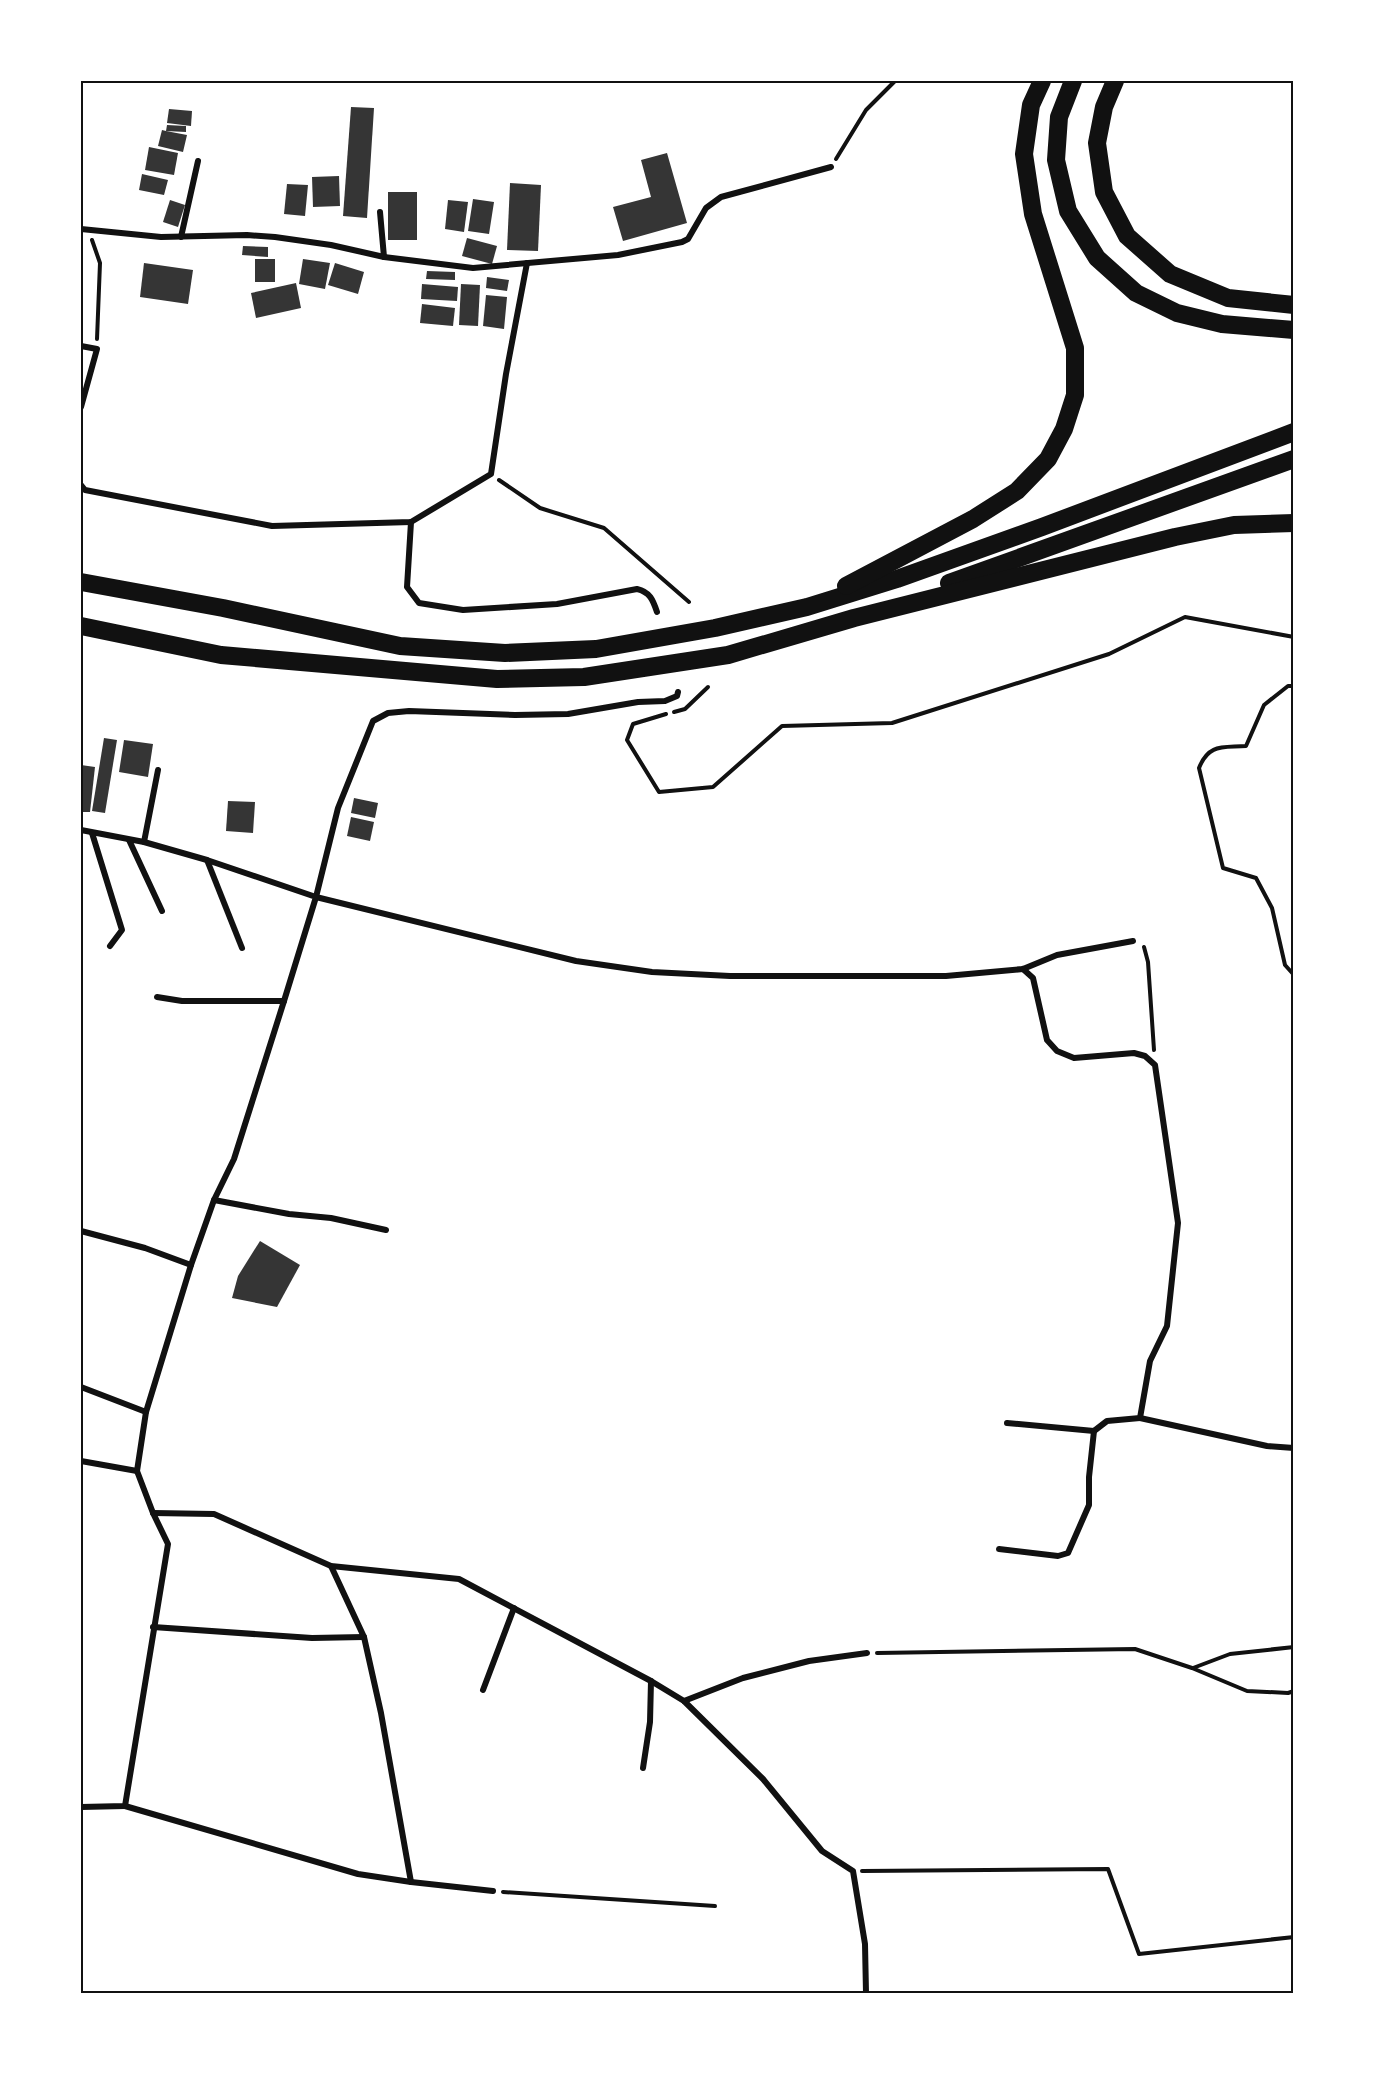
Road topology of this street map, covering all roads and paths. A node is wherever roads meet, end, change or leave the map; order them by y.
1 (895, 81) edge
2 (1041, 81) edge
3 (1073, 81) edge
4 (1115, 81) edge
5 (198, 161) dead end
6 (831, 167) joint
7 (380, 212) dead end
8 (85, 230) edge
9 (181, 237) junction
10 (384, 258) junction
11 (527, 263) junction
12 (1294, 305) edge
13 (1294, 330) edge
14 (81, 346) edge
15 (97, 349) junction
16 (81, 407) edge
17 (1294, 432) edge
18 (1294, 459) edge
19 (491, 474) junction
20 (81, 485) edge
21 (411, 522) junction
22 (1294, 523) edge
23 (81, 582) edge
24 (689, 602) dead end
25 (807, 607) junction
26 (657, 612) dead end
27 (854, 618) junction
28 (81, 626) edge
29 (1294, 637) edge
30 (1294, 686) edge
31 (708, 687) dead end
32 (678, 692) dead end
33 (158, 770) dead end
34 (81, 830) edge
35 (92, 833) junction
36 (129, 840) junction
37 (144, 842) junction
38 (207, 860) junction
39 (316, 897) junction
40 (162, 911) dead end
41 (1133, 942) joint
42 (110, 946) dead end
43 (242, 948) dead end
44 (1023, 969) junction
45 (1294, 975) edge
46 (157, 997) dead end
47 (285, 1001) junction
48 (1155, 1065) junction
49 (214, 1200) junction
50 (386, 1230) dead end
51 (81, 1231) edge
52 (191, 1265) junction
53 (81, 1387) edge
54 (146, 1412) junction
55 (1140, 1418) junction
56 (1007, 1423) dead end
57 (1094, 1431) junction
58 (1294, 1448) edge
59 (81, 1461) edge
60 (137, 1471) junction
61 (153, 1513) junction
62 (999, 1549) dead end
63 (331, 1566) junction
64 (514, 1608) junction
65 (153, 1627) junction
66 (364, 1637) junction
67 (1294, 1647) edge
68 (867, 1653) joint
69 (1192, 1668) junction
70 (651, 1681) junction
71 (483, 1690) dead end
72 (1294, 1691) edge
73 (684, 1701) junction
74 (643, 1768) dead end
75 (125, 1806) junction
76 (81, 1807) edge
77 (853, 1871) junction
78 (411, 1882) junction
79 (493, 1891) joint
80 (715, 1906) dead end
81 (1294, 1937) edge
82 (866, 1993) edge

1 - 6 path
2 - 25 highway
3 - 13 highway
4 - 12 highway
5 - 9 street
6 - 11 street
7 - 10 street
8 - 9 street
8 - 15 path
9 - 10 street
10 - 11 street
11 - 19 street
14 - 15 street
15 - 16 street
17 - 25 highway
18 - 27 highway
19 - 21 street
19 - 24 path
20 - 21 street
21 - 26 street
22 - 27 highway
23 - 25 highway
27 - 28 highway
29 - 31 path
30 - 45 path
32 - 39 street
33 - 37 street
34 - 35 street
35 - 36 street
35 - 42 street
36 - 37 street
36 - 40 street
37 - 38 street
38 - 39 street
38 - 43 street
39 - 44 street
39 - 47 street
41 - 44 street
41 - 48 path
44 - 48 street
46 - 47 street
47 - 49 street
48 - 55 street
49 - 50 street
49 - 52 street
51 - 52 street
52 - 54 street
53 - 54 street
54 - 60 street
55 - 57 street
55 - 58 street
56 - 57 street
57 - 62 street
59 - 60 street
60 - 61 street
61 - 63 street
61 - 65 street
63 - 64 street
63 - 66 street
64 - 70 street
64 - 71 street
65 - 66 street
65 - 75 street
66 - 78 street
67 - 69 path
68 - 69 path
68 - 73 street
69 - 72 path
70 - 73 street
70 - 74 street
73 - 77 street
75 - 76 street
75 - 78 street
77 - 81 path
77 - 82 street
78 - 79 street
79 - 80 path

